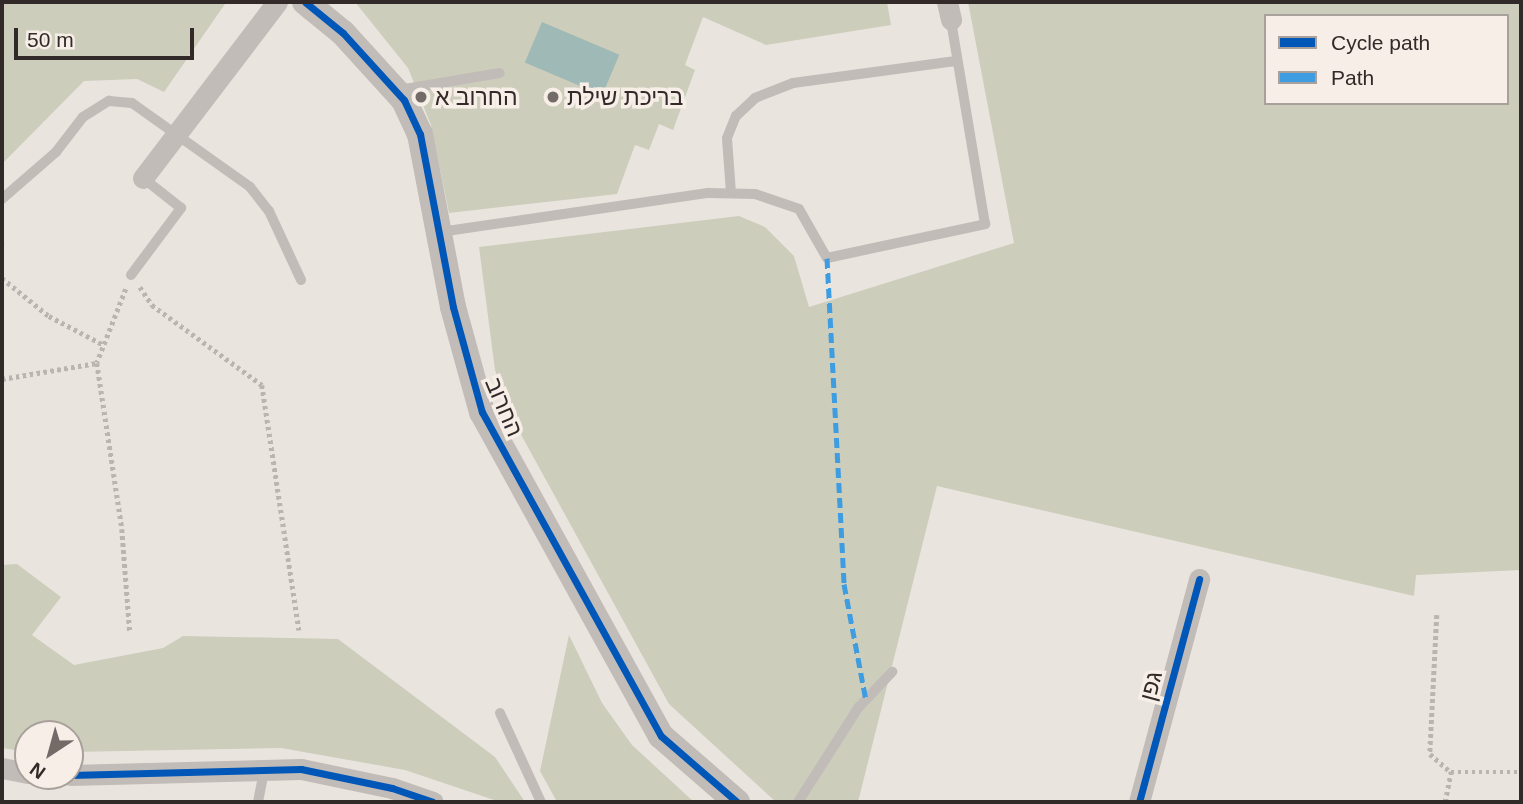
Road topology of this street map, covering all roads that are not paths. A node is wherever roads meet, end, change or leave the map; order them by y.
1 (276, 2) edge
2 (305, 2) edge
3 (949, 11) edge
4 (956, 61) junction
5 (500, 73) dead end
6 (396, 91) junction
7 (178, 132) junction
8 (143, 178) joint
9 (731, 193) junction
10 (2, 199) edge
11 (440, 232) junction
12 (131, 275) road end
13 (301, 280) dead end
14 (1199, 579) dead end
15 (892, 671) dead end
16 (500, 713) dead end
17 (264, 771) junction
18 (84, 775) edge
19 (258, 802) edge
20 (433, 802) edge
21 (541, 802) edge
22 (737, 802) edge
23 (798, 802) edge
24 (1139, 802) edge

1 - 7 street
2 - 6 street, החרוב
3 - 4 lane
4 - 9 lane
4 - 9 lane
5 - 6 lane
6 - 11 street, החרוב
7 - 8 street
7 - 10 lane
7 - 13 lane
8 - 12 lane
9 - 11 lane
11 - 22 street, החרוב
14 - 24 street, גפן
15 - 23 lane
16 - 21 lane
17 - 18 street
17 - 19 lane
17 - 20 street

